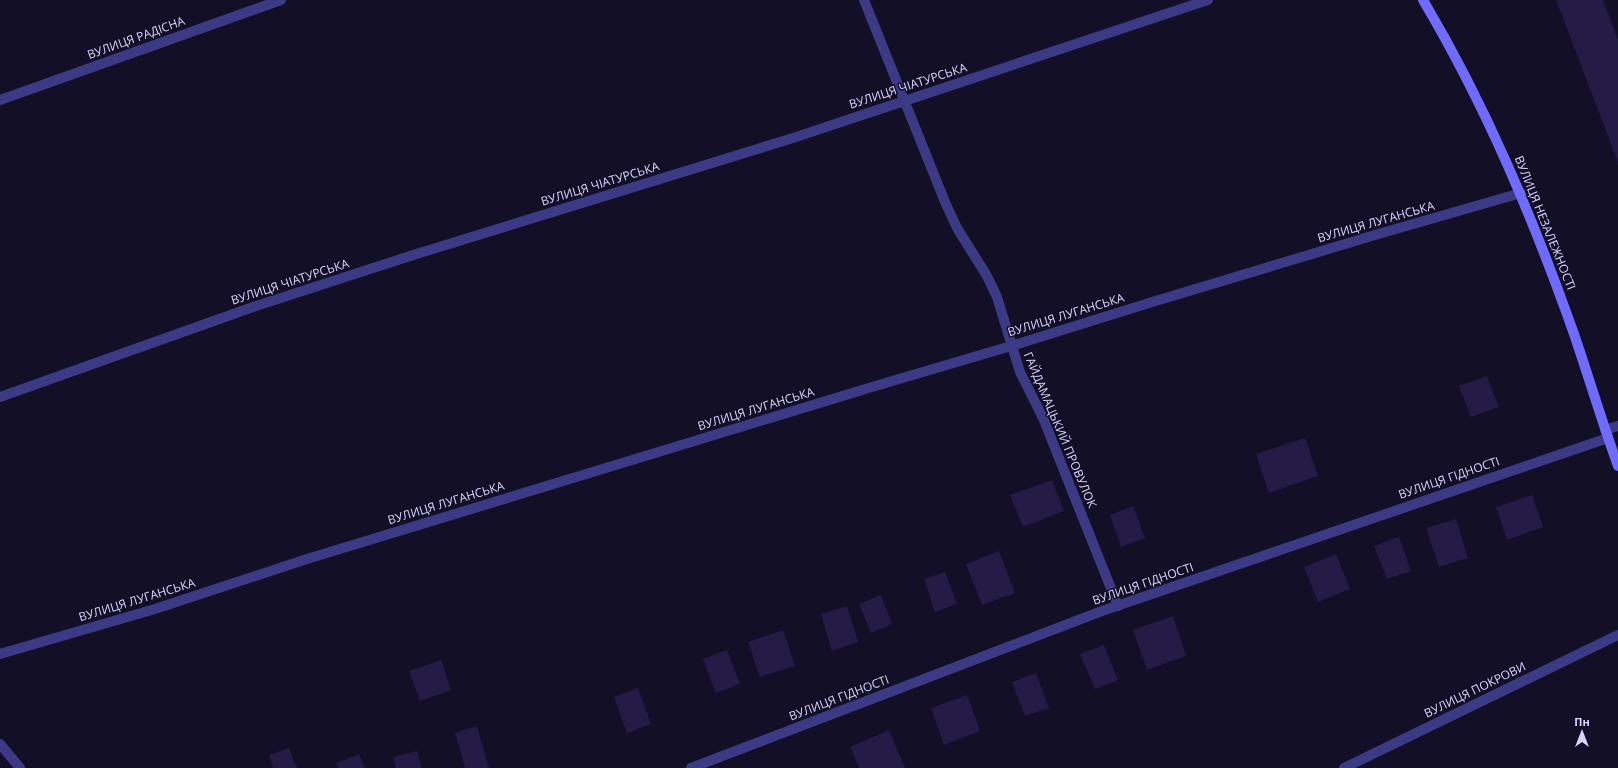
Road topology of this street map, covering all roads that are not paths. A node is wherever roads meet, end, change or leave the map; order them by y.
1 (281, 0) edge
2 (864, 0) edge
3 (1208, 0) edge
4 (1423, 0) edge
5 (0, 100) edge
6 (904, 101) junction
7 (1521, 193) junction
8 (1011, 346) junction
9 (0, 397) edge
10 (1618, 426) edge
11 (1607, 434) junction
12 (1618, 466) edge
13 (1118, 606) junction
14 (1618, 635) edge
15 (0, 654) edge
16 (0, 744) edge
17 (20, 768) edge
18 (691, 768) edge
19 (1344, 768) edge

1 - 5 street, ВУЛИЦЯ РАДІСНА
2 - 6 street, ГАЙДАМАЦЬКИЙ ПРОВУЛОК
3 - 6 street, ВУЛИЦЯ ЧІАТУРСЬКА
4 - 7 main road, ВУЛИЦЯ НЕЗАЛЕЖНОСТІ
6 - 8 street, ГАЙДАМАЦЬКИЙ ПРОВУЛОК
6 - 9 street, ВУЛИЦЯ ЧІАТУРСЬКА
7 - 8 street, ВУЛИЦЯ ЛУГАНСЬКА
7 - 11 main road, ВУЛИЦЯ НЕЗАЛЕЖНОСТІ
8 - 13 street, ГАЙДАМАЦЬКИЙ ПРОВУЛОК
8 - 15 street, ВУЛИЦЯ ЛУГАНСЬКА
10 - 11 street, ВУЛИЦЯ ГІДНОСТІ
11 - 12 main road, ВУЛИЦЯ НЕЗАЛЕЖНОСТІ
11 - 13 street, ВУЛИЦЯ ГІДНОСТІ
13 - 18 street, ВУЛИЦЯ ГІДНОСТІ
14 - 19 street, ВУЛИЦЯ ПОКРОВИ
16 - 17 street

